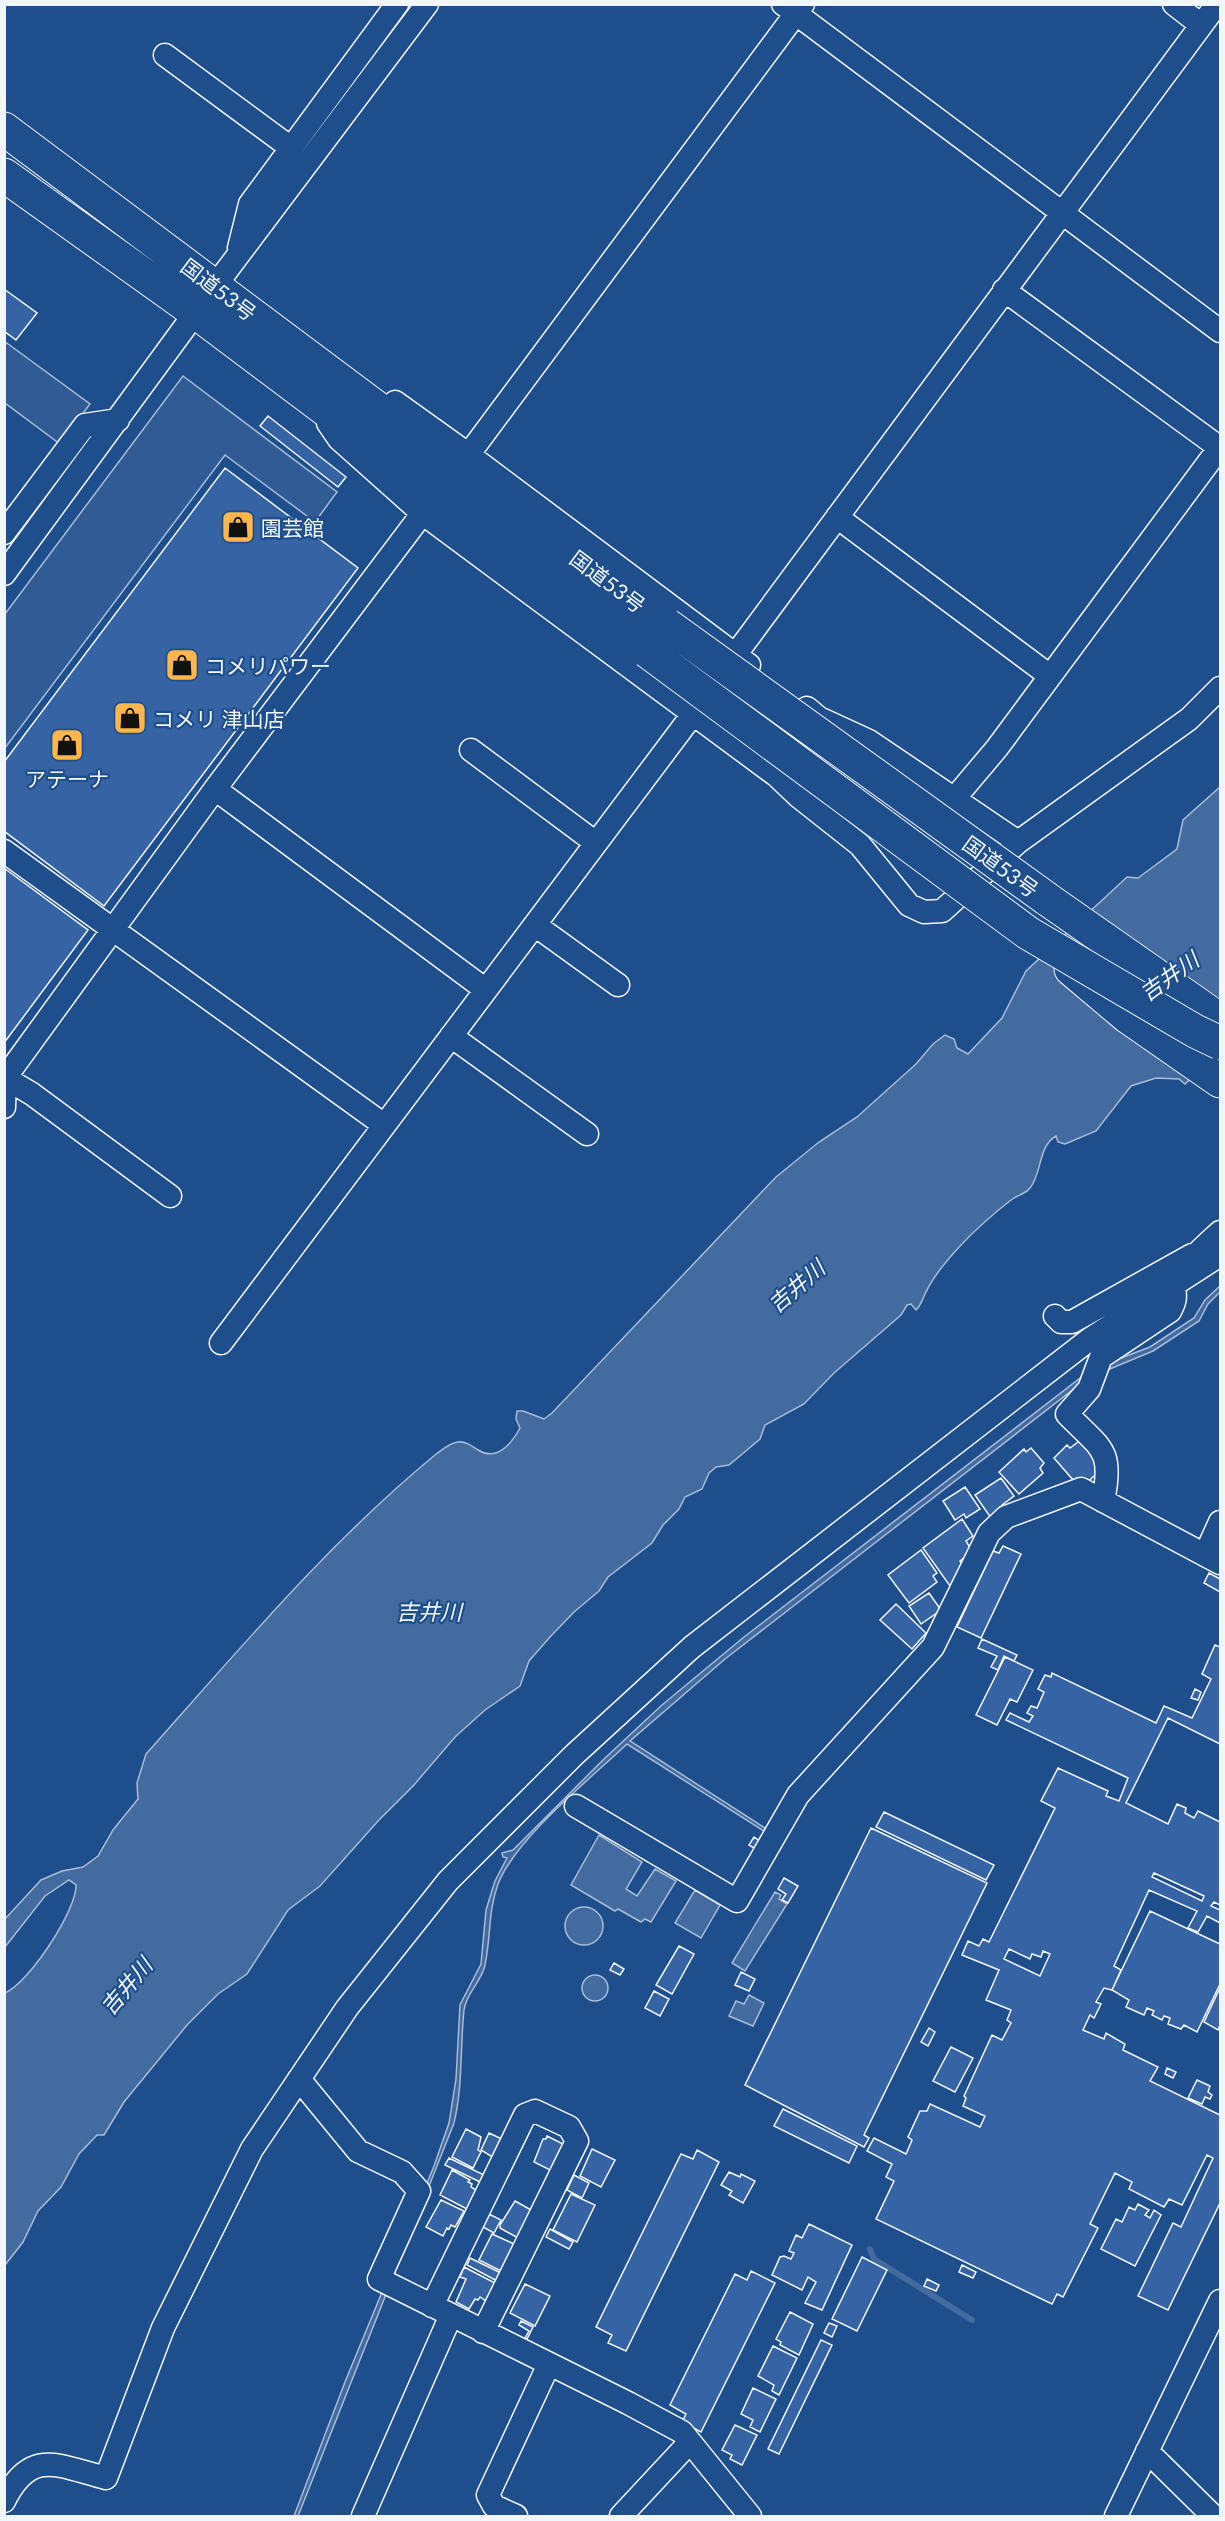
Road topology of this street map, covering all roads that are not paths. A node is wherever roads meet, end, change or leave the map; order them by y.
1 (397, 4) edge
2 (427, 4) edge
3 (1174, 4) edge
4 (1216, 4) edge
5 (794, 8) edge
6 (1201, 25) junction
7 (165, 55) dead end
8 (4, 129) edge
9 (291, 148) junction
10 (4, 175) edge
11 (1061, 213) junction
12 (236, 258) junction
13 (215, 286) junction
14 (1004, 290) junction
15 (196, 313) junction
16 (1221, 331) edge
17 (118, 420) junction
18 (1220, 447) edge
19 (447, 483) junction
20 (837, 517) junction
21 (4, 532) edge
22 (4, 574) edge
23 (735, 654) junction
24 (1050, 676) junction
25 (1221, 688) edge
26 (693, 714) junction
27 (819, 718) junction
28 (471, 750) dead end
29 (777, 776) junction
30 (215, 789) junction
31 (954, 799) junction
32 (1018, 842) junction
33 (597, 843) junction
34 (4, 851) edge
35 (1047, 899) junction
36 (534, 925) junction
37 (111, 929) junction
38 (1028, 933) junction
39 (618, 985) dead end
40 (486, 990) junction
41 (1221, 996) edge
42 (1221, 1020) edge
43 (451, 1036) junction
44 (1221, 1043) edge
45 (5, 1078) edge
46 (1221, 1081) edge
47 (4, 1107) edge
48 (384, 1125) junction
49 (587, 1134) dead end
50 (170, 1196) dead end
51 (1221, 1232) edge
52 (1196, 1253) junction
53 (1221, 1255) edge
54 (1175, 1284) junction
55 (1055, 1316) dead end
56 (220, 1343) dead end
57 (1102, 1501) junction
58 (1221, 1522) edge
59 (1213, 1559) edge
60 (576, 1806) dead end
61 (299, 2079) junction
62 (1221, 2301) edge
63 (442, 2311) junction
64 (483, 2331) junction
65 (549, 2364) junction
66 (690, 2442) junction
67 (1147, 2451) junction
68 (4, 2501) edge
69 (363, 2517) edge
70 (516, 2517) edge
71 (621, 2517) edge
72 (750, 2517) edge
73 (1116, 2517) edge
74 (1213, 2517) edge

1 - 9 street
2 - 12 street
3 - 6 street
4 - 6 street
5 - 11 street
5 - 19 street
6 - 11 street
7 - 9 street
8 - 13 highway, 国道53号
9 - 12 street
10 - 15 highway, 国道53号
11 - 14 street
11 - 16 street
12 - 13 street
13 - 15 street
13 - 19 highway, 国道53号
14 - 18 street
14 - 20 street
15 - 17 street
15 - 19 highway, 国道53号
17 - 21 street
17 - 22 street
18 - 24 street
19 - 23 street
19 - 26 street
19 - 30 street
19 - 35 highway, 国道53号, bridge
19 - 38 highway, 国道53号, bridge
20 - 23 street
20 - 24 street
23 - 27 street
24 - 31 street
25 - 32 street
26 - 29 street
26 - 33 street
27 - 29 street
27 - 31 street
28 - 33 street
29 - 32 street
30 - 37 street
30 - 40 street
31 - 32 street
33 - 36 street
34 - 37 street
35 - 41 highway
35 - 42 highway, 国道53号
36 - 39 street
36 - 40 street
37 - 45 street
37 - 48 street
38 - 44 highway, 国道53号, bridge
38 - 46 highway, bridge
40 - 43 street
43 - 48 street
43 - 49 street
45 - 47 street
45 - 50 street
48 - 56 street
51 - 52 street
52 - 54 street
52 - 55 street
53 - 54 street
54 - 57 street
54 - 61 street
57 - 59 street
57 - 60 street
58 - 59 street
61 - 63 street
61 - 68 street
62 - 67 street
63 - 64 street
63 - 64 street
63 - 69 street
64 - 65 street
65 - 66 street
65 - 70 street
66 - 71 street
66 - 72 street
67 - 73 street
67 - 74 street

